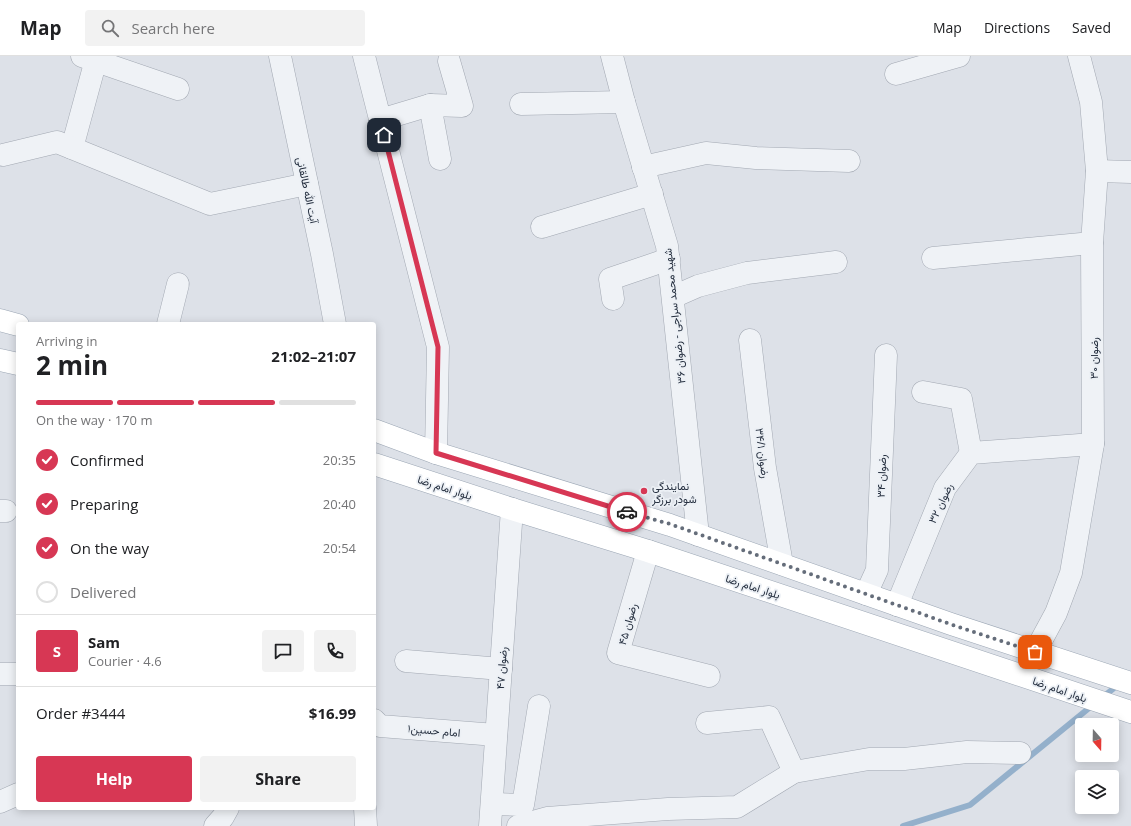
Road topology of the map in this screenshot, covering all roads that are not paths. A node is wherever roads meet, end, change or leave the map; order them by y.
1 (280, 56) edge
2 (364, 56) edge
3 (612, 56) edge
4 (959, 56) edge
5 (1079, 56) edge
6 (91, 58) edge
7 (449, 61) dead end
8 (896, 74) dead end
9 (178, 89) dead end
10 (624, 102) junction
11 (521, 104) dead end
12 (430, 105) junction
13 (380, 120) junction
14 (72, 148) junction
15 (3, 155) dead end
16 (440, 159) dead end
17 (849, 161) dead end
18 (643, 167) junction
19 (1097, 171) junction
20 (1131, 172) edge
21 (307, 184) junction
22 (652, 194) junction
23 (542, 227) dead end
24 (1092, 243) junction
25 (933, 258) dead end
26 (669, 259) junction
27 (836, 262) dead end
28 (178, 284) dead end
29 (673, 297) junction
30 (613, 299) dead end
31 (0, 320) edge
32 (168, 322) edge
33 (335, 322) edge
34 (16, 325) edge
35 (750, 340) dead end
36 (886, 355) dead end
37 (0, 360) edge
38 (16, 364) edge
39 (923, 392) dead end
40 (376, 431) edge
41 (1093, 444) junction
42 (436, 453) junction
43 (971, 453) junction
44 (376, 465) edge
45 (512, 509) junction
46 (698, 534) junction
47 (648, 551) junction
48 (782, 564) junction
49 (866, 594) junction
50 (897, 605) junction
51 (1035, 652) junction
52 (406, 661) dead end
53 (501, 669) junction
54 (0, 674) edge
55 (16, 674) edge
56 (709, 676) dead end
57 (1131, 683) edge
58 (539, 706) dead end
59 (1122, 709) edge
60 (707, 723) dead end
61 (376, 727) edge
62 (496, 735) junction
63 (1020, 752) dead end
64 (794, 772) junction
65 (16, 795) edge
66 (0, 802) edge
67 (492, 804) junction
68 (227, 810) edge
69 (366, 810) edge
70 (215, 826) edge
71 (366, 826) edge
72 (490, 826) edge
73 (518, 826) edge

1 - 21 street, آیت الله طالقانی
2 - 13 street
3 - 10 street, شهید محمد سراجی - رضوان ۳۶
4 - 8 street
5 - 19 street, رضوان ۳۰
6 - 9 street
6 - 14 street
7 - 12 street
10 - 11 street
10 - 18 street, شهید محمد سراجی - رضوان ۳۶
12 - 13 street
12 - 16 street
13 - 42 street
14 - 15 street
14 - 21 street
17 - 18 street
18 - 22 street, شهید محمد سراجی - رضوان ۳۶
19 - 20 street
19 - 24 street, رضوان ۳۰
21 - 33 street, آیت الله طالقانی
22 - 23 street
22 - 26 street, شهید محمد سراجی - رضوان ۳۶
24 - 25 street
24 - 41 street, رضوان ۳۰
26 - 29 street, شهید محمد سراجی - رضوان ۳۶
26 - 30 street
27 - 29 street
28 - 32 street
29 - 46 street, شهید محمد سراجی - رضوان ۳۶
31 - 34 main road
35 - 48 street, رضوان ۳۴/۱
36 - 49 street, رضوان ۳۴
37 - 38 main road
39 - 43 street
40 - 42 main road
41 - 43 street
41 - 51 street, رضوان ۳۰
42 - 46 main road
43 - 50 street, رضوان ۳۲
44 - 45 main road, بلوار امام رضا
45 - 47 main road, بلوار امام رضا
45 - 53 street, رضوان ۴۷
46 - 48 main road
47 - 56 street, رضوان ۴۵
47 - 59 main road, بلوار امام رضا
48 - 49 main road
49 - 50 main road
50 - 51 main road
51 - 57 main road
52 - 53 street
53 - 62 street, رضوان ۴۷
54 - 55 street
58 - 67 street
60 - 64 street
61 - 62 street, امام حسین۱
62 - 67 street, رضوان ۴۷
63 - 64 street
64 - 73 street
65 - 66 street
67 - 72 street, رضوان ۴۷
68 - 70 street
69 - 71 street

